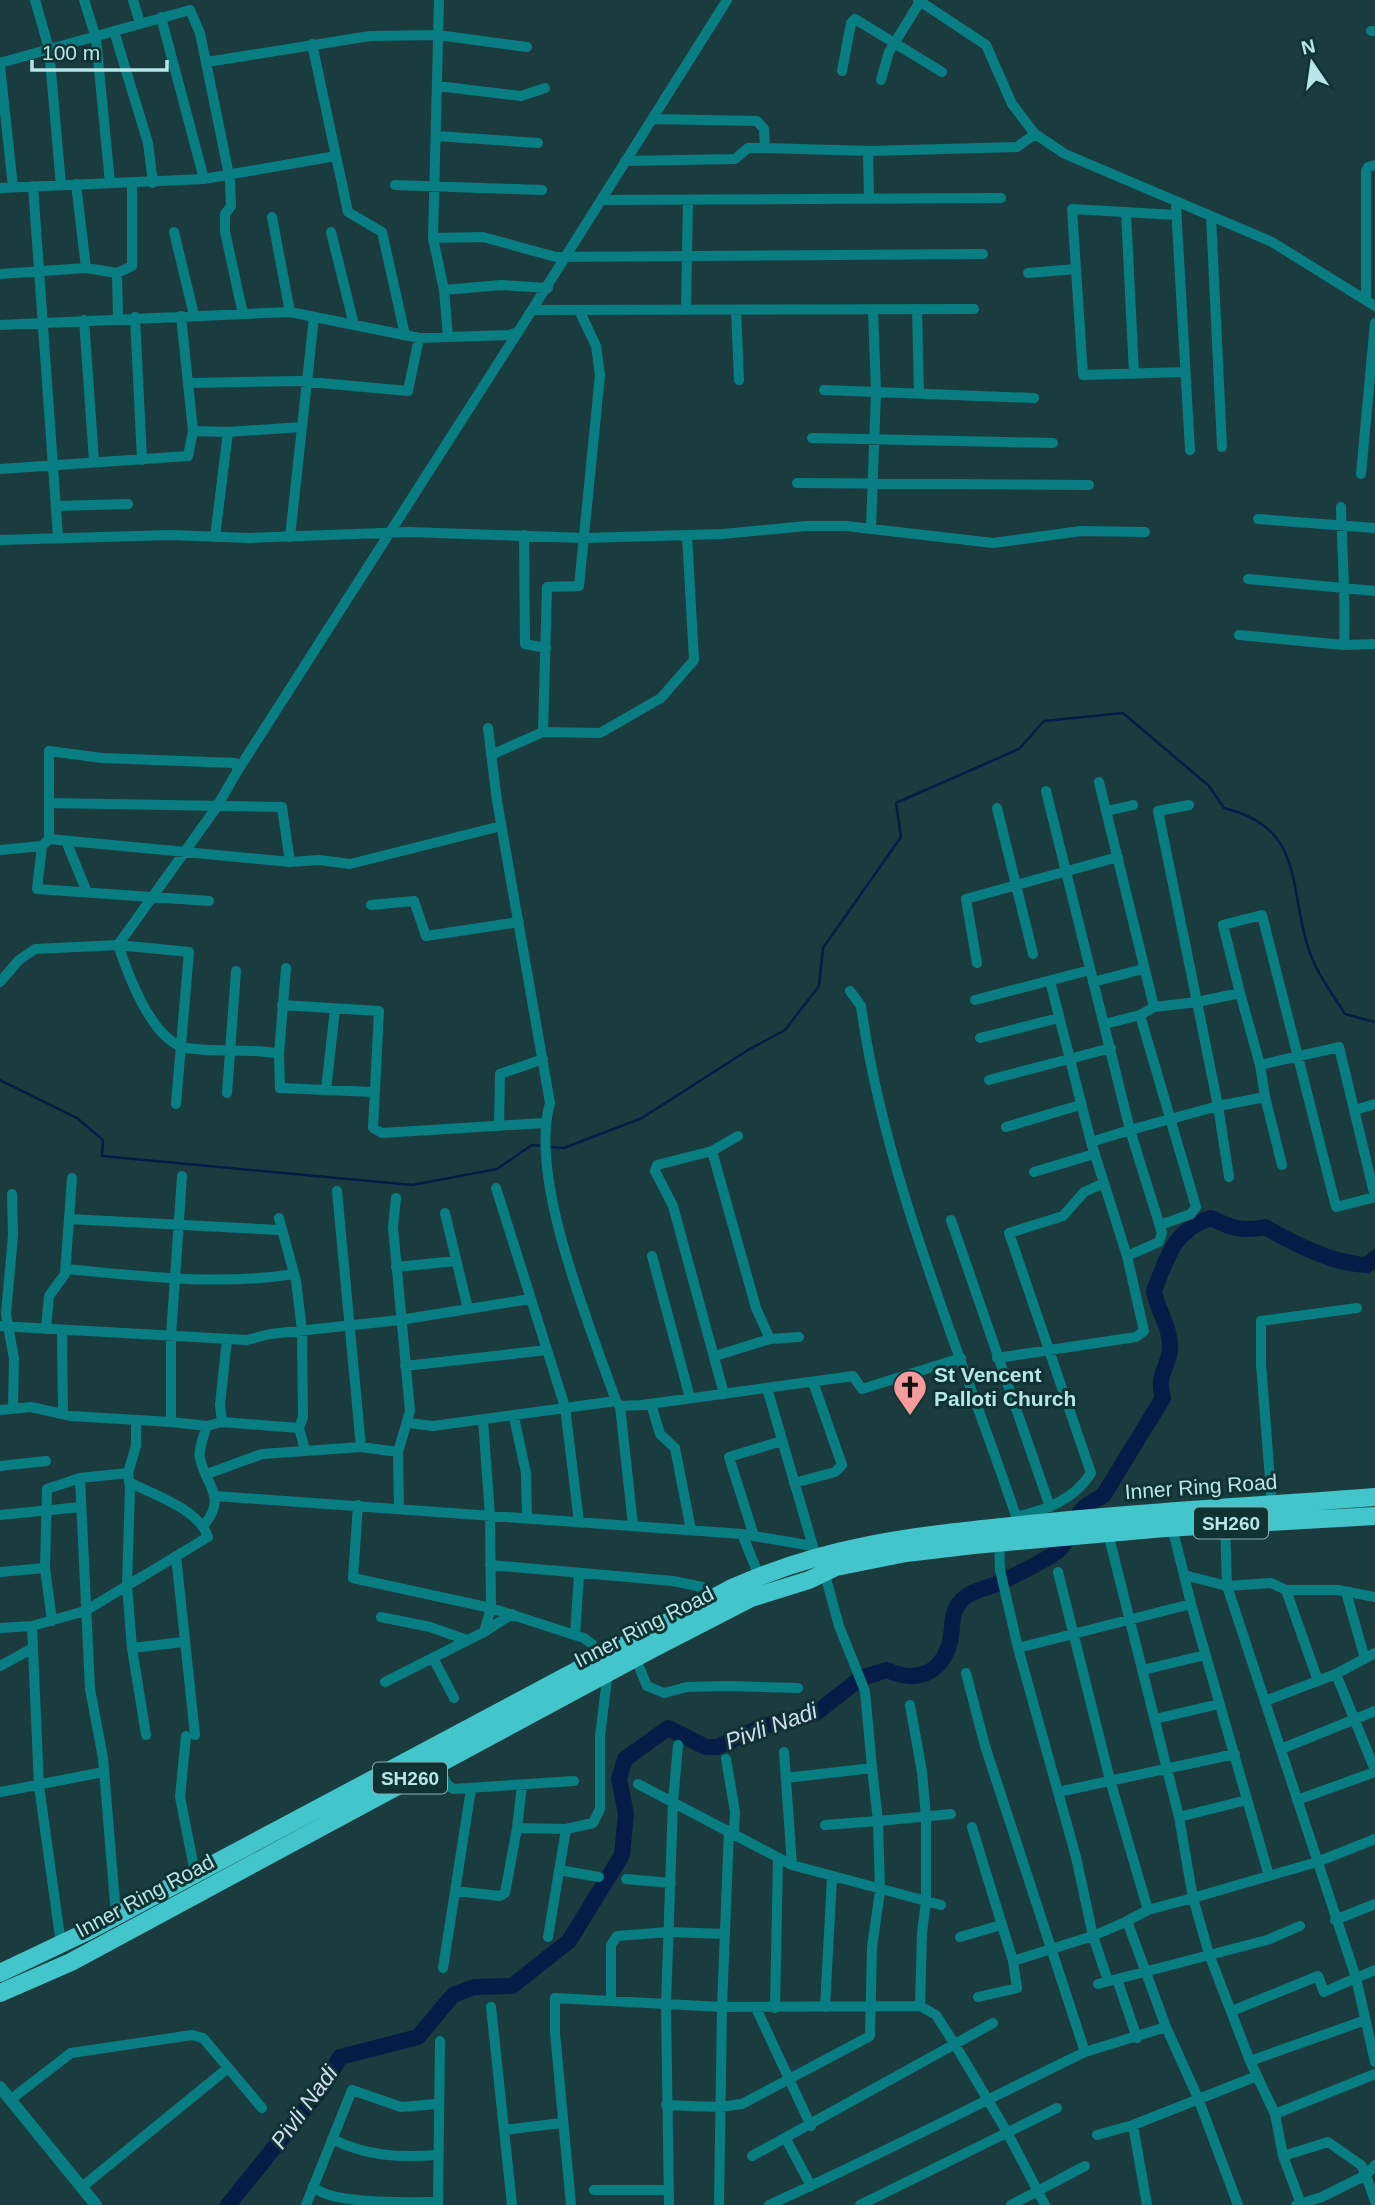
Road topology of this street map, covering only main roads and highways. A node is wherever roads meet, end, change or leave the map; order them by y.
1 (1375, 1497) edge
2 (1375, 1516) edge
3 (1051, 1522) junction
4 (999, 1535) junction
5 (605, 1664) junction
6 (0, 1973) edge
7 (0, 1993) edge

1 - 3 highway, Inner Ring Road / SH260
2 - 3 highway, Inner Ring Road / SH260
3 - 4 highway, Inner Ring Road / SH260
3 - 4 highway, Inner Ring Road / SH260
4 - 5 highway, Inner Ring Road / SH260
4 - 5 highway, Inner Ring Road / SH260
5 - 6 highway, Inner Ring Road / SH260
5 - 7 highway, Inner Ring Road / SH260

